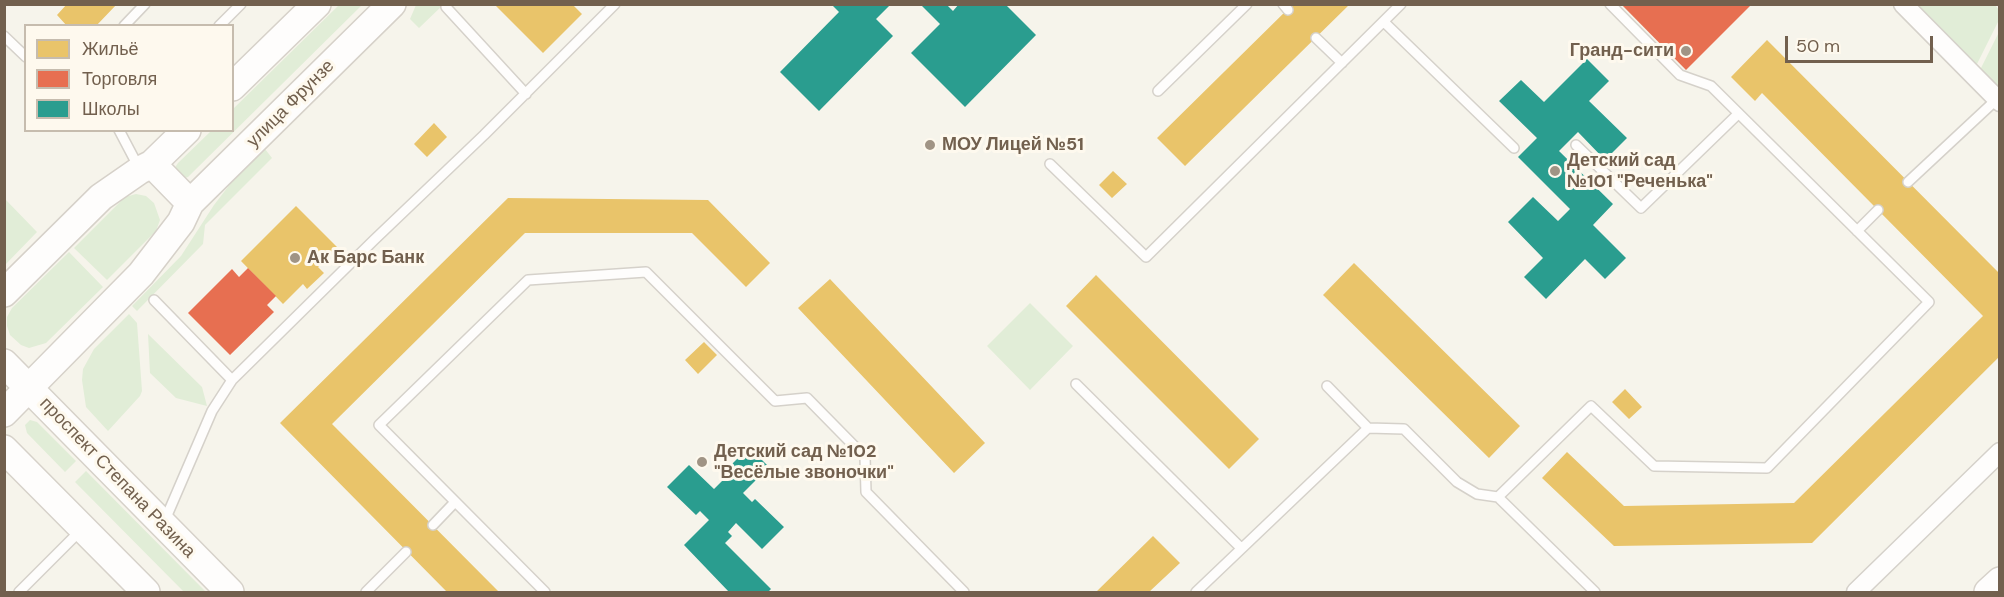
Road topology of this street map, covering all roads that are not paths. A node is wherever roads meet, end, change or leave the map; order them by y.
1 (145, 4) edge
2 (241, 4) edge
3 (317, 4) edge
4 (392, 4) edge
5 (615, 4) edge
6 (1247, 4) edge
7 (1401, 4) edge
8 (1610, 4) edge
9 (1904, 4) edge
10 (446, 7) dead end
11 (1384, 22) junction
12 (126, 24) edge
13 (221, 24) edge
14 (4, 36) edge
15 (1316, 38) dead end
16 (24, 55) edge
17 (1342, 63) junction
18 (234, 85) edge
19 (1158, 91) dead end
20 (526, 93) junction
21 (1998, 101) edge
22 (1738, 114) junction
23 (120, 132) edge
24 (185, 132) edge
25 (1576, 145) dead end
26 (1514, 148) dead end
27 (1050, 164) dead end
28 (146, 167) junction
29 (1908, 182) dead end
30 (190, 203) junction
31 (1878, 210) dead end
32 (1857, 231) junction
33 (4, 293) edge
34 (154, 300) dead end
35 (4, 363) edge
36 (232, 380) junction
37 (1076, 384) dead end
38 (1327, 386) dead end
39 (29, 388) junction
40 (4, 413) edge
41 (1368, 428) junction
42 (4, 449) edge
43 (2000, 452) edge
44 (1498, 498) junction
45 (455, 502) junction
46 (163, 525) junction
47 (433, 525) dead end
48 (83, 528) junction
49 (1241, 548) junction
50 (406, 552) dead end
51 (2000, 582) edge
52 (19, 592) edge
53 (146, 592) edge
54 (230, 592) edge
55 (366, 592) edge
56 (545, 592) edge
57 (964, 592) edge
58 (1196, 592) edge
59 (1595, 592) edge
60 (1856, 592) edge
61 (1988, 592) edge

1 - 12 lane
2 - 13 lane
3 - 18 main road
4 - 30 main road, улица Фрунзе
5 - 20 lane
6 - 19 lane
7 - 11 lane
8 - 22 lane
9 - 21 street
10 - 20 lane
11 - 17 lane
11 - 26 lane
14 - 16 lane
15 - 17 lane
17 - 27 lane
20 - 36 lane
21 - 29 lane
22 - 25 lane
22 - 32 lane
23 - 28 lane
24 - 28 main road
28 - 30 main road
28 - 33 main road
30 - 39 main road, улица Фрунзе
31 - 32 lane
32 - 44 lane
34 - 36 lane
35 - 39 main road, проспект Степана Разина
36 - 46 lane
37 - 49 lane
38 - 41 lane
39 - 40 main road, улица Фрунзе
39 - 46 main road, проспект Степана Разина
41 - 44 lane
41 - 49 lane
42 - 48 main road
43 - 60 street
44 - 59 lane
45 - 47 lane
45 - 56 lane
45 - 57 lane
46 - 54 main road, проспект Степана Разина
48 - 52 lane
48 - 53 main road
49 - 58 lane
50 - 55 lane
51 - 61 main road

